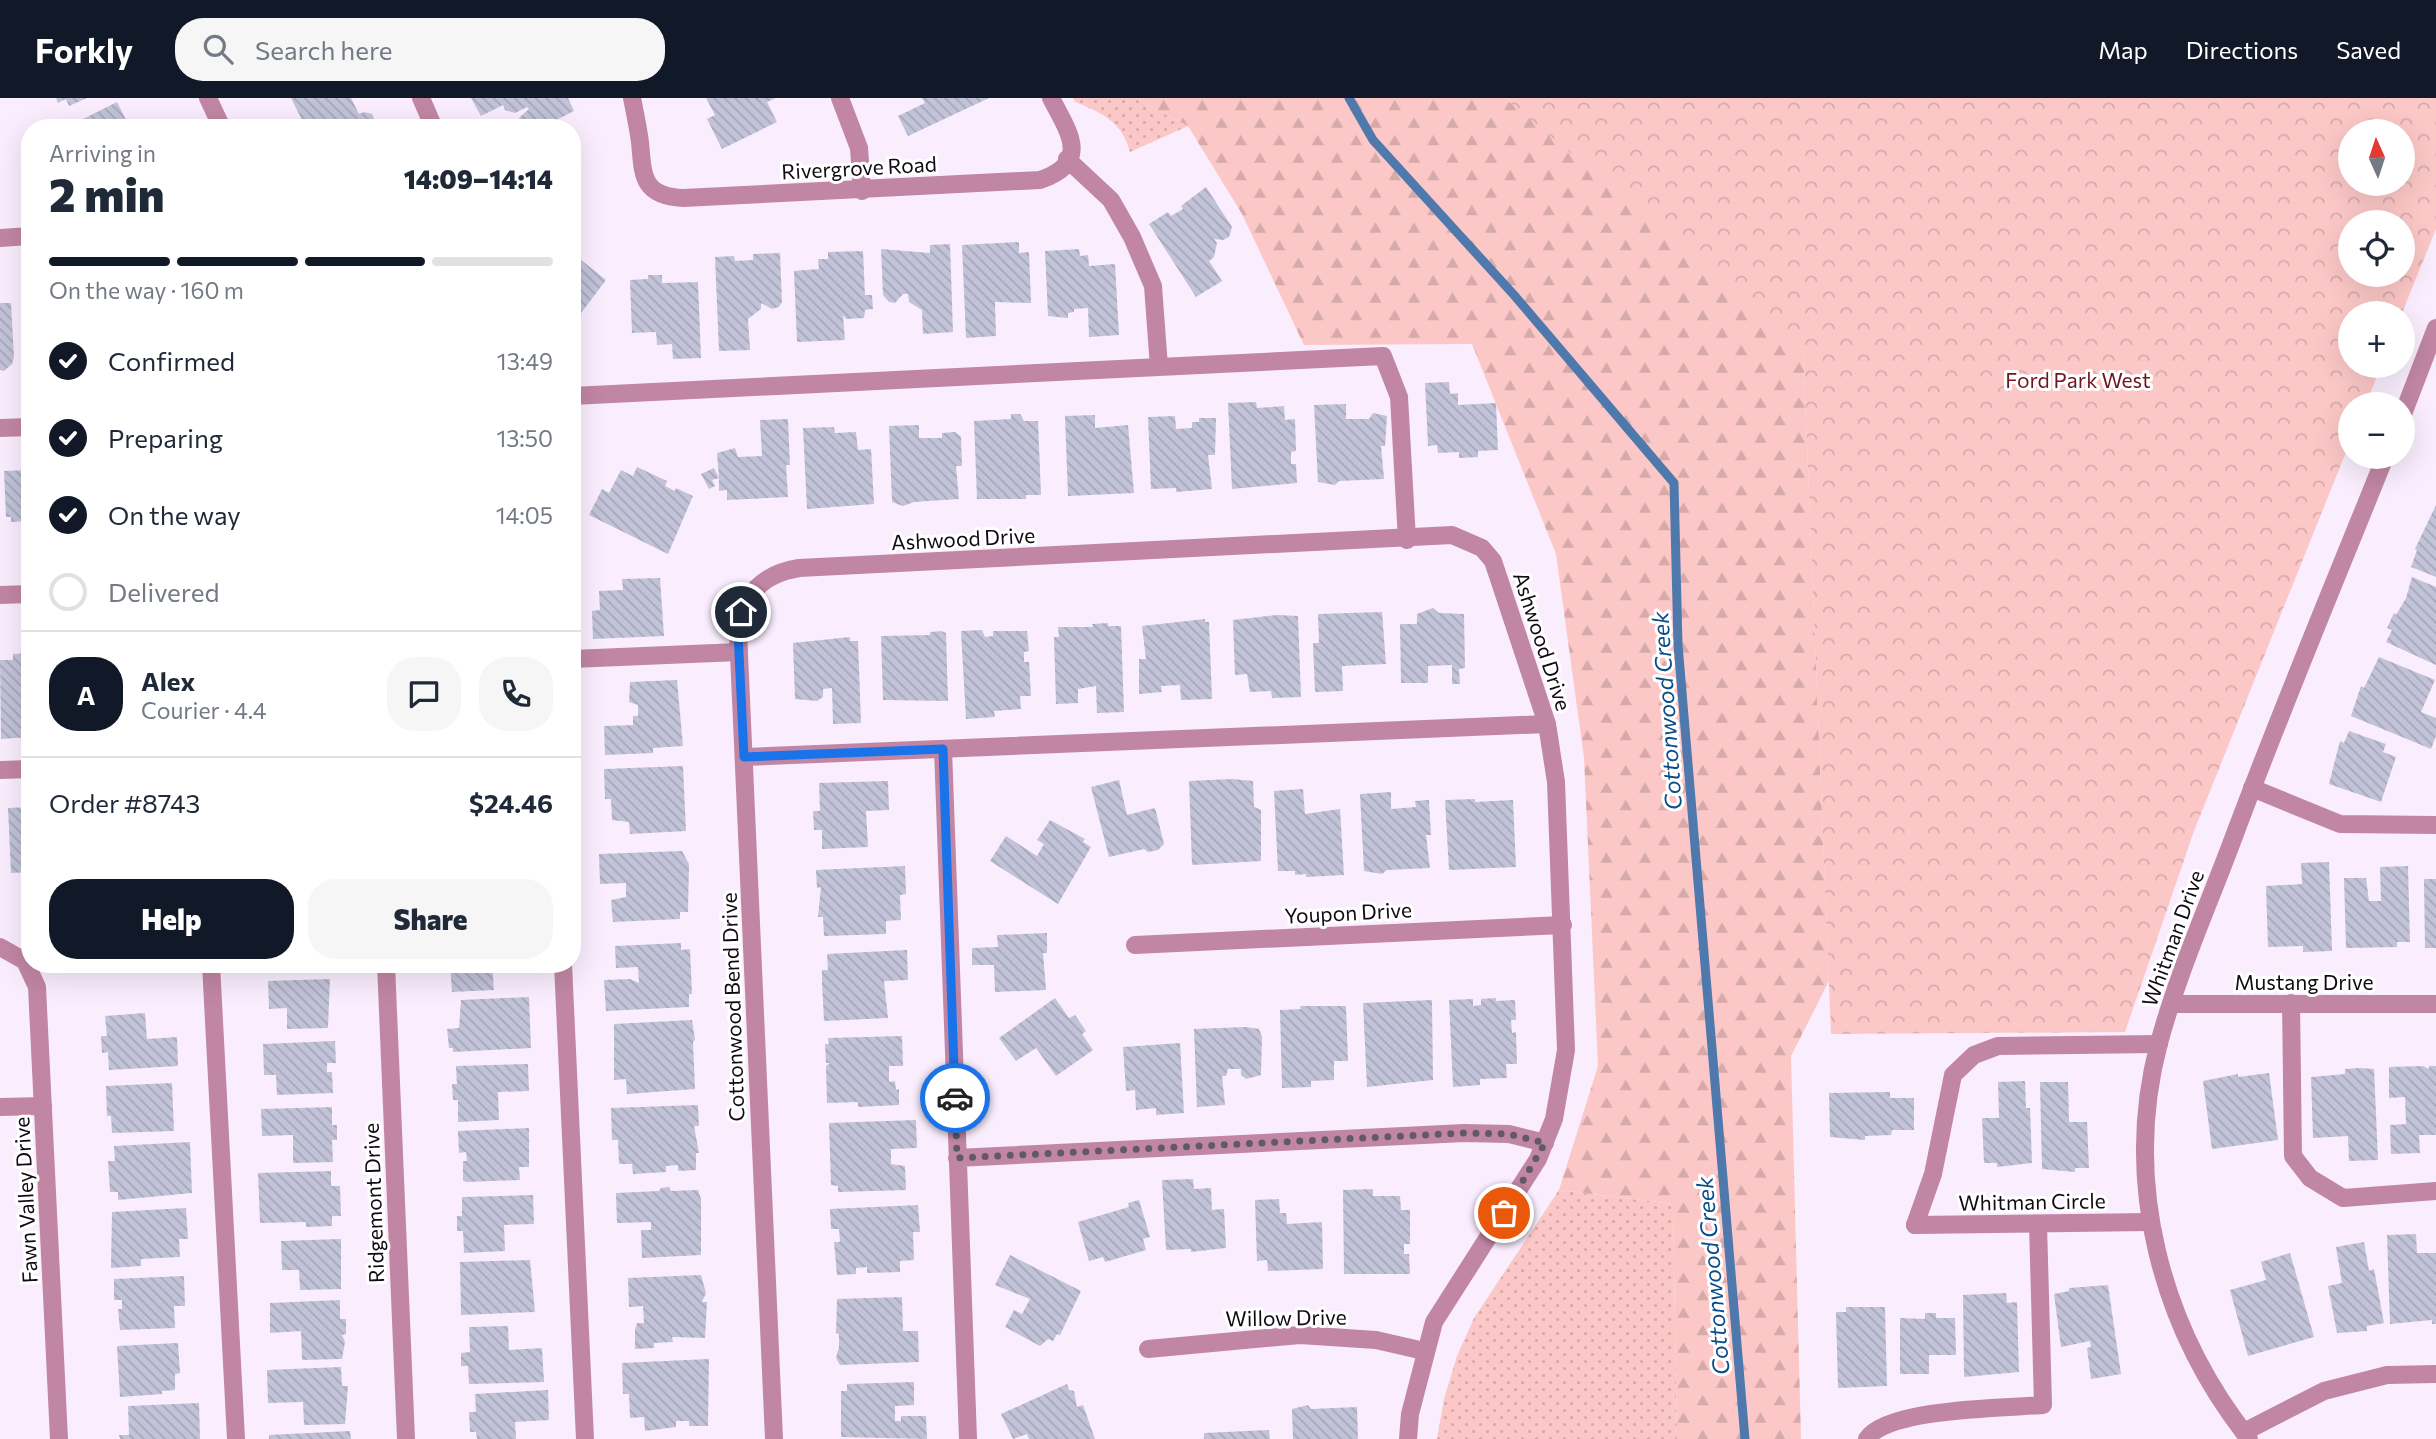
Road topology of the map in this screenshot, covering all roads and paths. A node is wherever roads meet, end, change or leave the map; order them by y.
1 (208, 98) edge
2 (421, 98) edge
3 (632, 98) edge
4 (840, 98) edge
5 (1051, 98) edge
6 (218, 119) edge
7 (430, 119) edge
8 (1067, 159) junction
9 (862, 191) junction
10 (21, 237) edge
11 (0, 238) edge
12 (2436, 328) edge
13 (1159, 367) junction
14 (2411, 392) edge
15 (581, 396) edge
16 (21, 427) edge
17 (0, 428) edge
18 (2380, 469) edge
19 (1407, 540) junction
20 (762, 580) joint
21 (21, 594) edge
22 (0, 595) edge
23 (739, 652) junction
24 (581, 659) edge
25 (1547, 724) junction
26 (943, 749) junction
27 (744, 757) junction
28 (21, 770) edge
29 (0, 771) edge
30 (2252, 788) junction
31 (2436, 825) edge
32 (1563, 925) junction
33 (1135, 945) dead end
34 (0, 947) edge
35 (21, 959) edge
36 (31, 973) edge
37 (211, 973) edge
38 (386, 973) edge
39 (563, 973) edge
40 (2291, 1003) junction
41 (2172, 1004) junction
42 (2436, 1004) edge
43 (2159, 1044) junction
44 (43, 1106) junction
45 (0, 1107) edge
46 (1545, 1143) junction
47 (957, 1158) junction
48 (2436, 1191) edge
49 (2150, 1222) junction
50 (2038, 1224) junction
51 (1148, 1349) dead end
52 (1424, 1351) junction
53 (2436, 1374) edge
54 (2247, 1435) edge
55 (59, 1439) edge
56 (236, 1439) edge
57 (405, 1439) edge
58 (585, 1439) edge
59 (774, 1439) edge
60 (968, 1439) edge
61 (1408, 1439) edge
62 (1867, 1439) edge

1 - 6 street
2 - 7 street
3 - 9 street, Rivergrove Road
4 - 9 street
5 - 8 street
8 - 9 street, Rivergrove Road
8 - 13 street
10 - 11 street
12 - 14 street
13 - 15 street
13 - 19 street
16 - 17 street
18 - 30 street, Whitman Drive
19 - 20 street, Ashwood Drive
19 - 25 street, Ashwood Drive
20 - 23 street, Cottonwood Bend Drive
21 - 22 street
23 - 24 street
23 - 27 street, Cottonwood Bend Drive
25 - 26 street
25 - 32 street, Ashwood Drive
26 - 27 street
26 - 47 street
27 - 59 street, Cottonwood Bend Drive
28 - 29 street
30 - 31 street
30 - 41 street, Whitman Drive
32 - 33 street, Youpon Drive
32 - 46 street, Ashwood Drive
34 - 35 street, Fawn Valley Drive
36 - 44 street, Fawn Valley Drive
37 - 56 street
38 - 57 street, Ridgemont Drive
39 - 58 street
40 - 41 street, Mustang Drive
40 - 42 street, Mustang Drive
40 - 48 street
41 - 43 street, Whitman Drive
43 - 49 street, Whitman Drive
43 - 50 street, Whitman Circle
44 - 45 street
44 - 55 street, Fawn Valley Drive
46 - 47 street
46 - 52 street, Ashwood Drive
47 - 60 street
49 - 50 street, Whitman Circle
49 - 54 street, Whitman Drive
50 - 62 street
51 - 52 street, Willow Drive
52 - 61 street, Ashwood Drive
53 - 54 street

